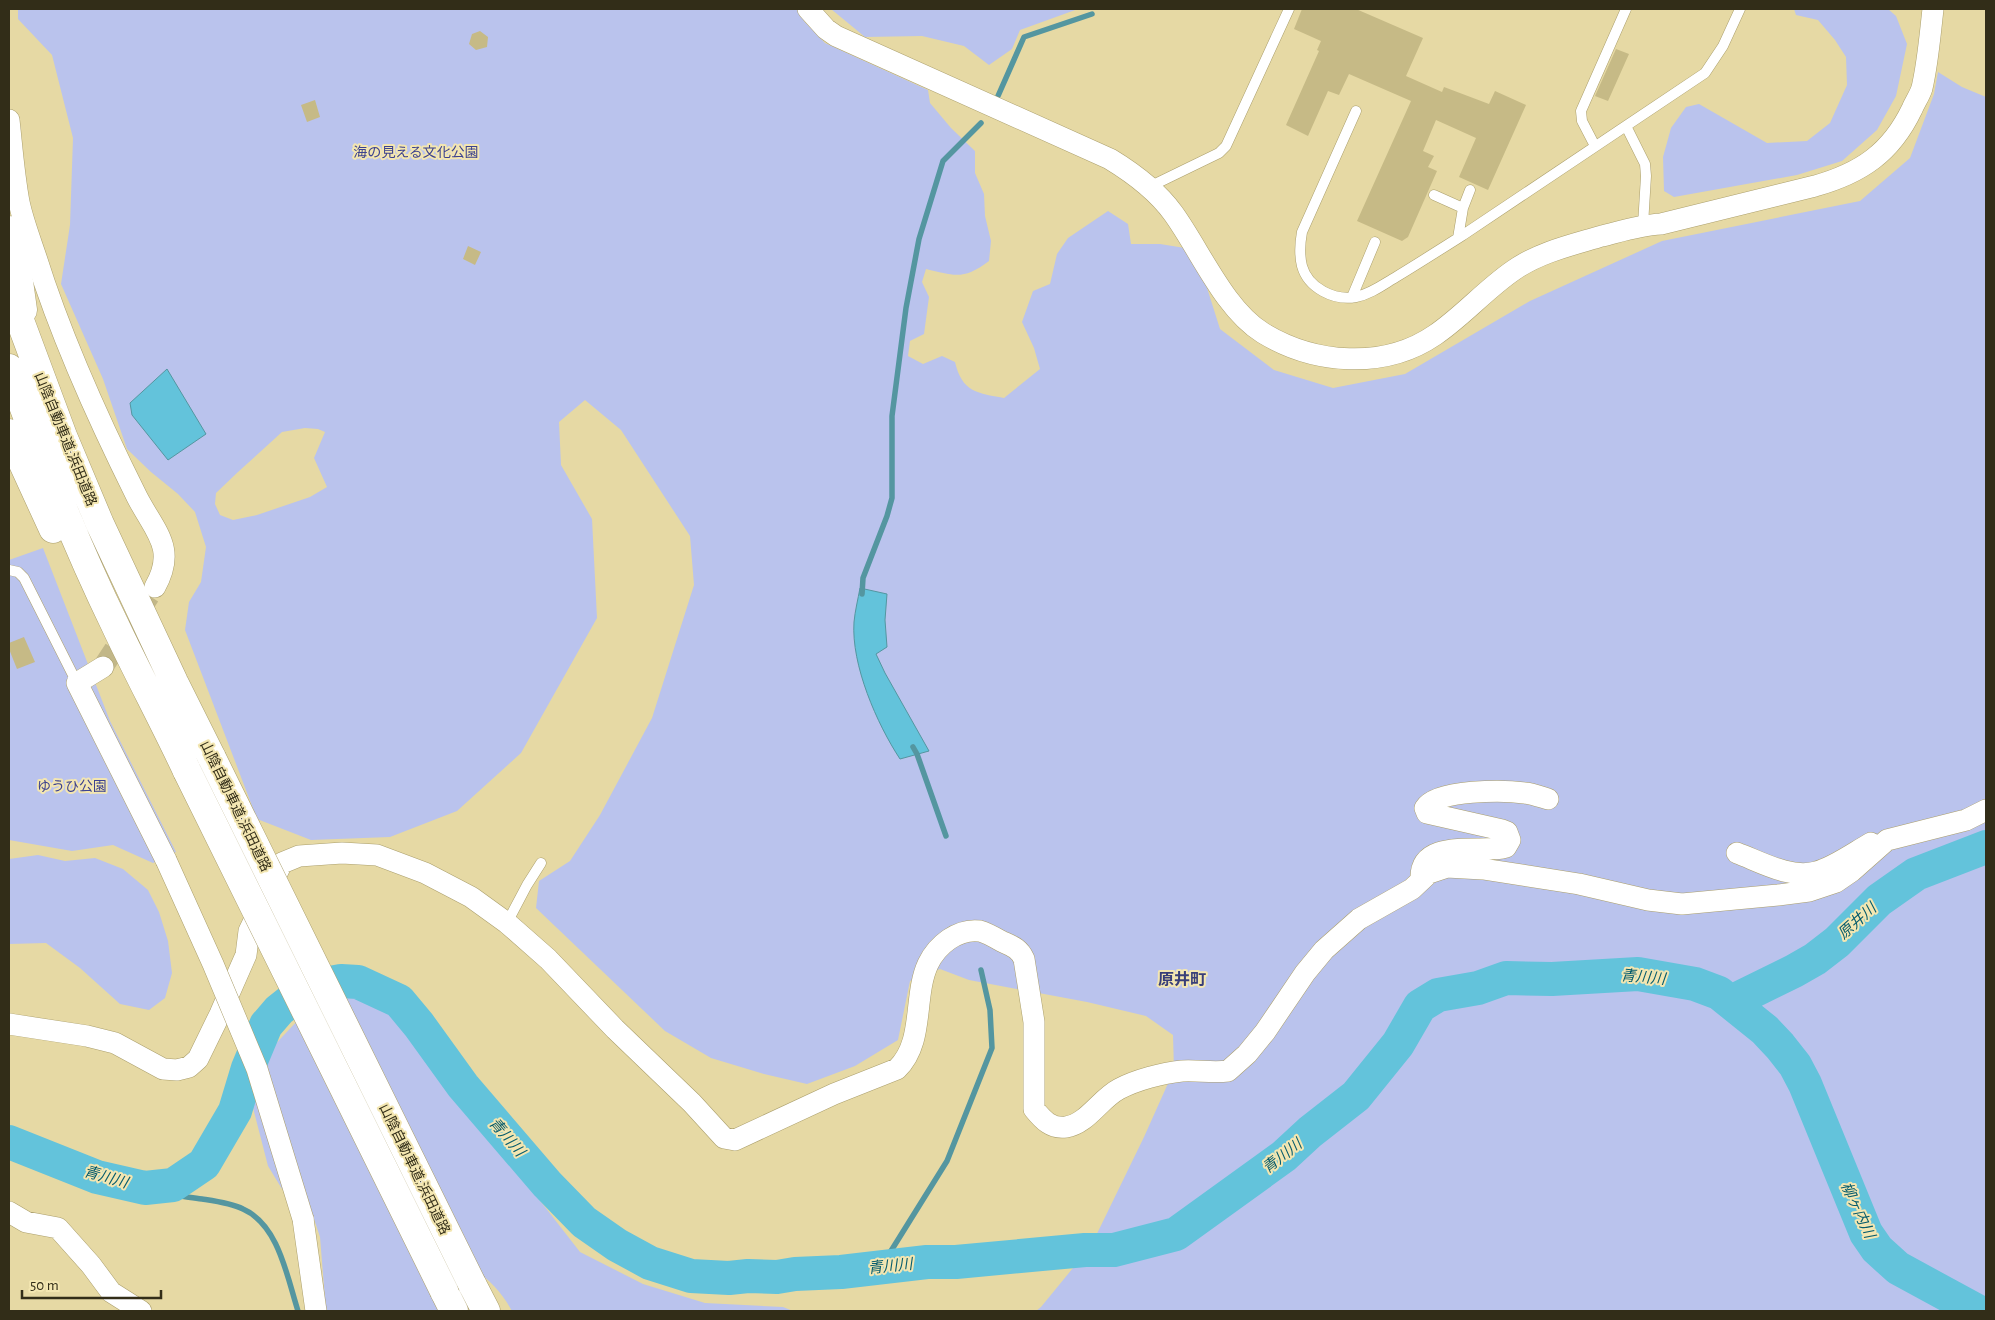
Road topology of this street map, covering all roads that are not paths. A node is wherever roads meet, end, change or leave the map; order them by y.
1 (808, 9) edge
2 (1289, 9) edge
3 (1626, 9) edge
4 (1740, 9) edge
5 (1933, 9) edge
6 (1356, 111) dead end
7 (9, 120) edge
8 (1626, 126) junction
9 (1595, 146) junction
10 (1148, 188) junction
11 (1470, 190) dead end
12 (1434, 195) dead end
13 (1463, 208) junction
14 (1643, 225) junction
15 (9, 230) edge
16 (1458, 238) junction
17 (1375, 242) dead end
18 (9, 291) edge
19 (1352, 297) junction
20 (26, 336) junction
21 (9, 368) edge
22 (9, 433) edge
23 (9, 570) edge
24 (155, 587) tunnel mouth
25 (103, 667) tunnel mouth
26 (77, 683) junction
27 (182, 761) junction
28 (1548, 799) dead end
29 (1986, 810) edge
30 (1882, 844) junction
31 (1737, 853) dead end
32 (541, 863) dead end
33 (1421, 880) junction
34 (507, 923) junction
35 (9, 1024) edge
36 (9, 1212) edge
37 (449, 1301) edge
38 (142, 1311) edge
39 (316, 1311) edge
40 (486, 1311) edge

1 - 10 street
2 - 10 lane
3 - 9 lane
4 - 8 lane
5 - 14 street
6 - 19 lane
7 - 24 street
8 - 9 lane
8 - 14 lane
9 - 16 lane
10 - 14 street
11 - 13 lane
12 - 13 lane
13 - 16 lane
15 - 20 highway
16 - 19 lane
17 - 19 lane
18 - 20 highway, 山陰自動車道;浜田道路
20 - 40 highway, 山陰自動車道;浜田道路, bridge
21 - 27 highway, 山陰自動車道;浜田道路
22 - 27 highway
23 - 26 lane
25 - 26 street
26 - 39 street, bridge
27 - 37 highway, 山陰自動車道;浜田道路, bridge
28 - 33 street
29 - 30 street
30 - 31 street
30 - 33 street
32 - 34 lane
33 - 34 street
34 - 35 street
36 - 38 street

